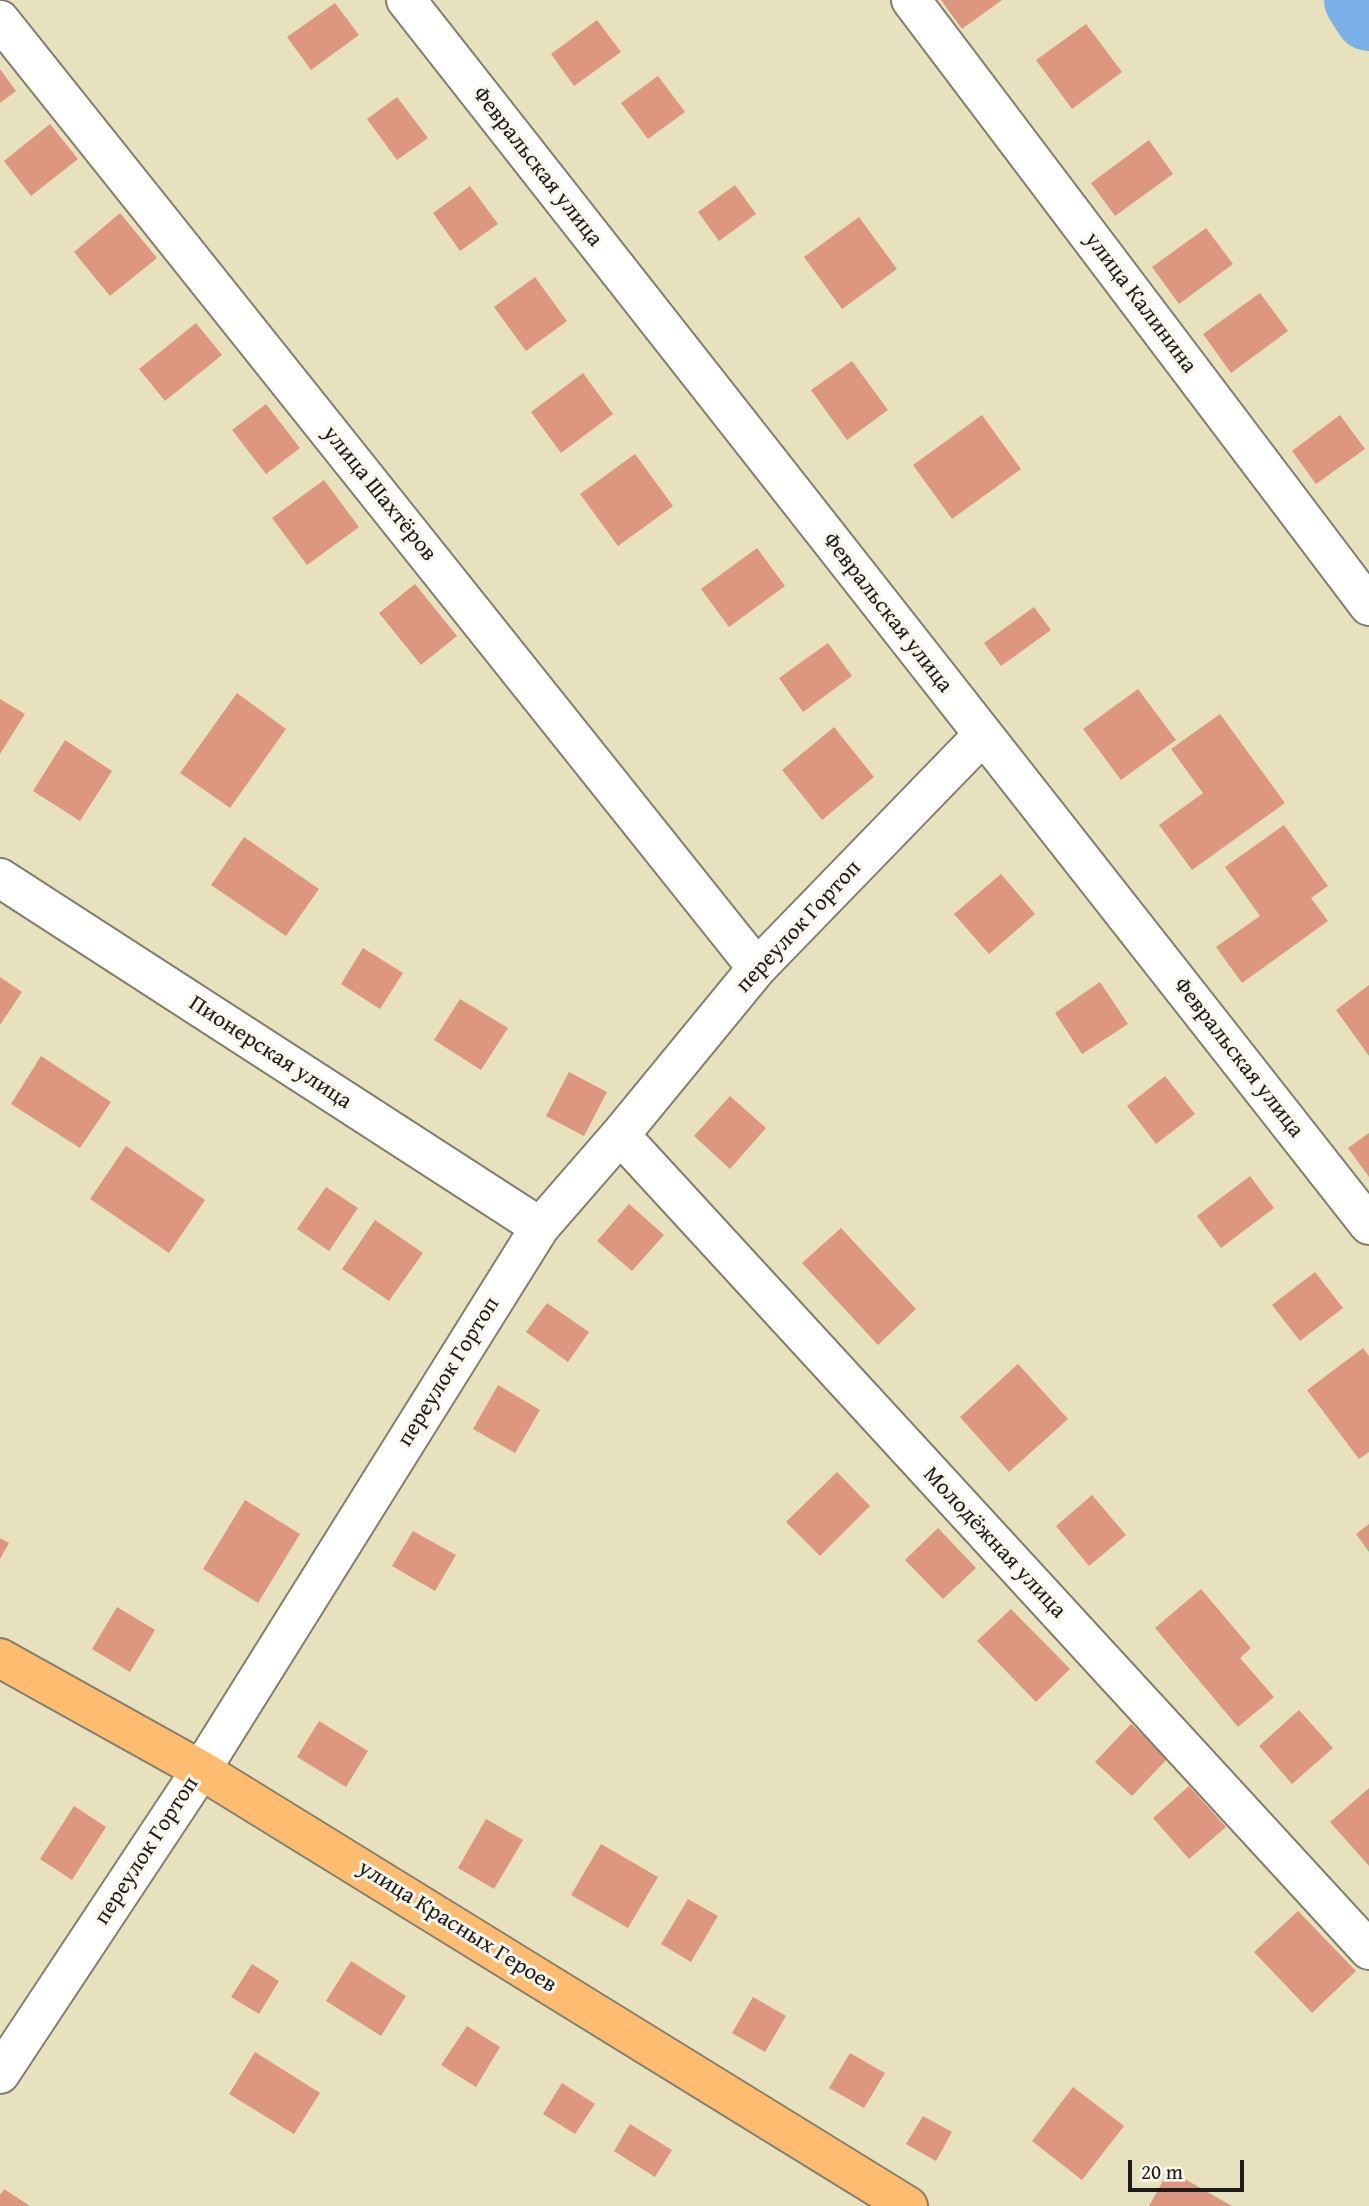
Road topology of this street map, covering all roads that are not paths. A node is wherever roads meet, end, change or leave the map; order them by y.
1 (406, 0) edge
2 (911, 0) edge
3 (0, 20) edge
4 (1369, 607) edge
5 (984, 735) junction
6 (0, 878) edge
7 (757, 968) junction
8 (620, 1135) junction
9 (1369, 1225) edge
10 (540, 1227) junction
11 (0, 1658) edge
12 (201, 1770) junction
13 (1369, 1950) edge
14 (0, 2074) edge
15 (908, 2206) edge

1 - 5 street, Февральская улица
2 - 4 street, улица Калинина
3 - 7 street, улица Шахтёров
5 - 7 street, переулок Гортоп
5 - 9 street, Февральская улица
6 - 10 street, Пионерская улица
7 - 8 street, переулок Гортоп
8 - 10 street, переулок Гортоп
8 - 13 street, Молодёжная улица
10 - 12 street, переулок Гортоп
11 - 12 main road, улица Красных Героев
12 - 14 street, переулок Гортоп
12 - 15 main road, улица Красных Героев

